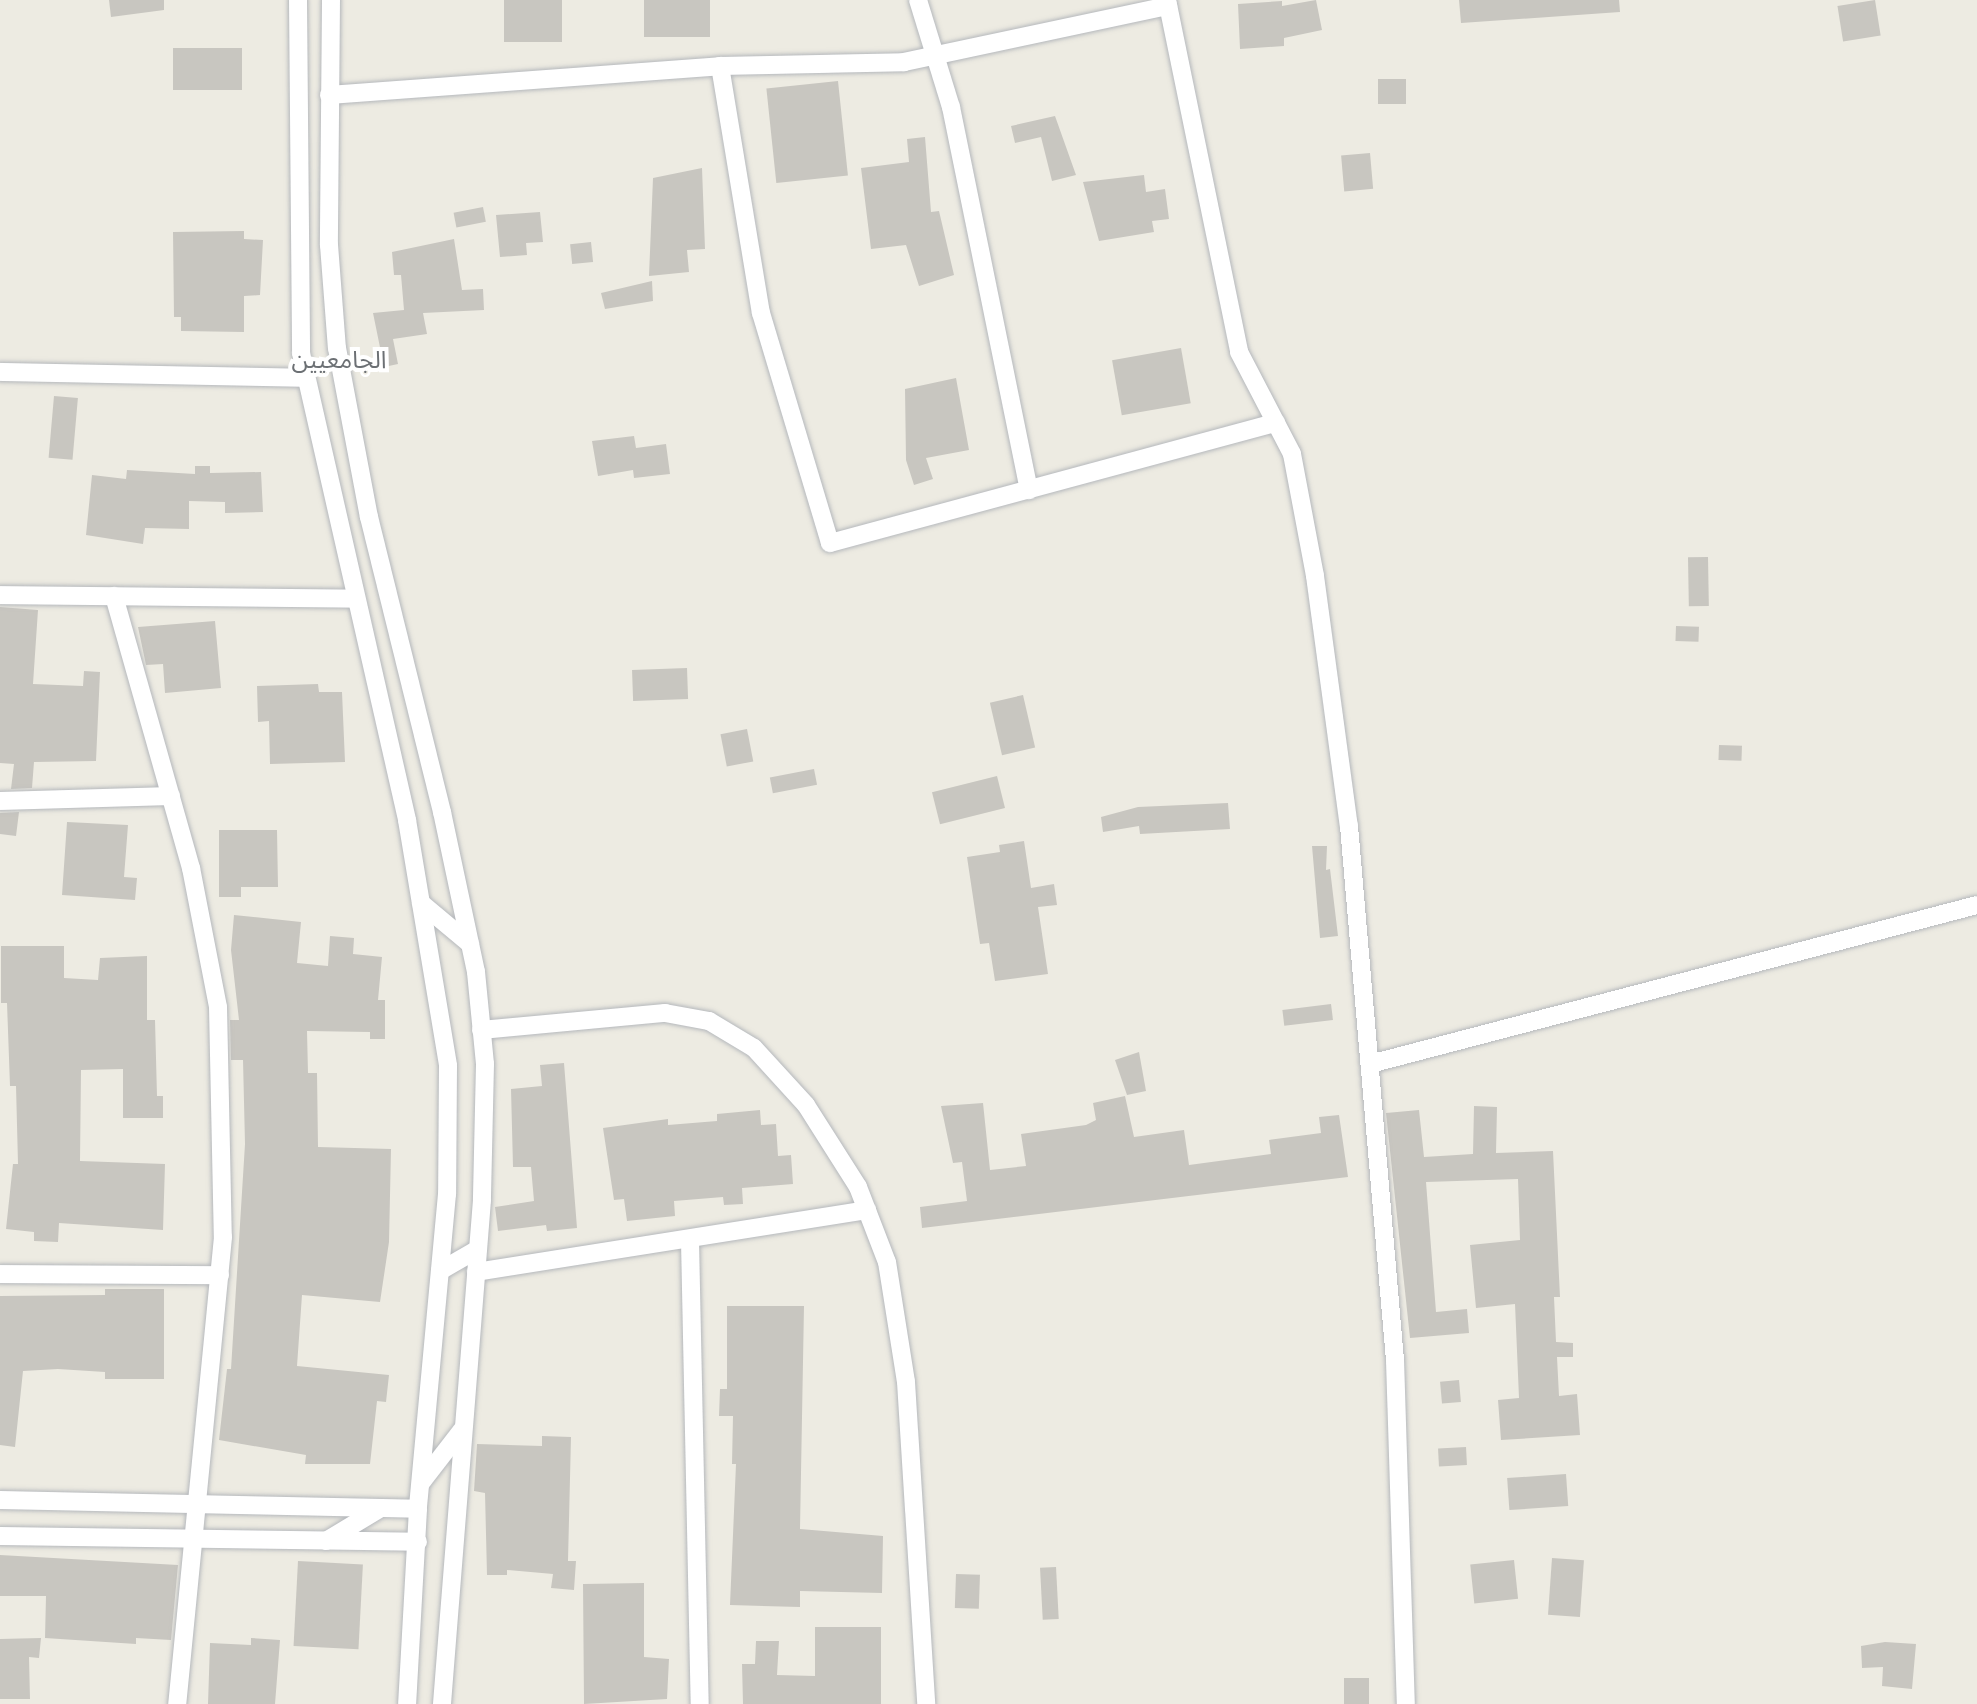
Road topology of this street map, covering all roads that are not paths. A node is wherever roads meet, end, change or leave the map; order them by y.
1 (298, 0) edge
2 (331, 0) edge
3 (918, 0) edge
4 (1168, 3) edge
5 (935, 56) junction
6 (720, 66) junction
7 (329, 95) junction
8 (0, 372) edge
9 (306, 378) junction
10 (1276, 423) junction
11 (1029, 490) junction
12 (0, 595) edge
13 (114, 596) junction
14 (356, 599) junction
15 (171, 796) junction
16 (0, 801) edge
17 (421, 903) junction
18 (1977, 905) edge
19 (470, 944) junction
20 (481, 1030) junction
21 (1370, 1064) junction
22 (867, 1210) junction
23 (690, 1241) junction
24 (478, 1249) junction
25 (440, 1271) junction
26 (476, 1272) junction
27 (0, 1274) edge
28 (220, 1275) junction
29 (462, 1430) junction
30 (421, 1483) junction
31 (0, 1500) edge
32 (196, 1504) junction
33 (381, 1508) junction
34 (418, 1509) junction
35 (0, 1536) edge
36 (191, 1539) junction
37 (326, 1541) junction
38 (418, 1542) junction
39 (177, 1704) edge
40 (407, 1704) edge
41 (442, 1704) edge
42 (700, 1704) edge
43 (926, 1704) edge
44 (1406, 1704) edge

1 - 9 street
2 - 7 street
3 - 5 street
4 - 5 street
4 - 10 street
5 - 6 street
5 - 11 street
6 - 7 street
6 - 11 street
7 - 19 street
8 - 9 street
9 - 14 street
10 - 11 street
10 - 21 street
12 - 13 street
13 - 14 street
13 - 15 street
14 - 17 street
15 - 16 street
15 - 28 street
17 - 19 street
17 - 25 street
18 - 21 street
19 - 20 street
20 - 22 street
20 - 24 street
21 - 44 street
22 - 23 street
22 - 43 street
23 - 26 street
23 - 42 street
24 - 25 street
24 - 26 street
25 - 30 street
26 - 29 street
27 - 28 street
28 - 32 street
29 - 30 street
29 - 41 street
30 - 34 street
31 - 32 street
32 - 33 street
32 - 36 street
33 - 34 street
33 - 37 street
34 - 38 street
35 - 36 street
36 - 37 street
36 - 39 street
37 - 38 street
38 - 40 street

